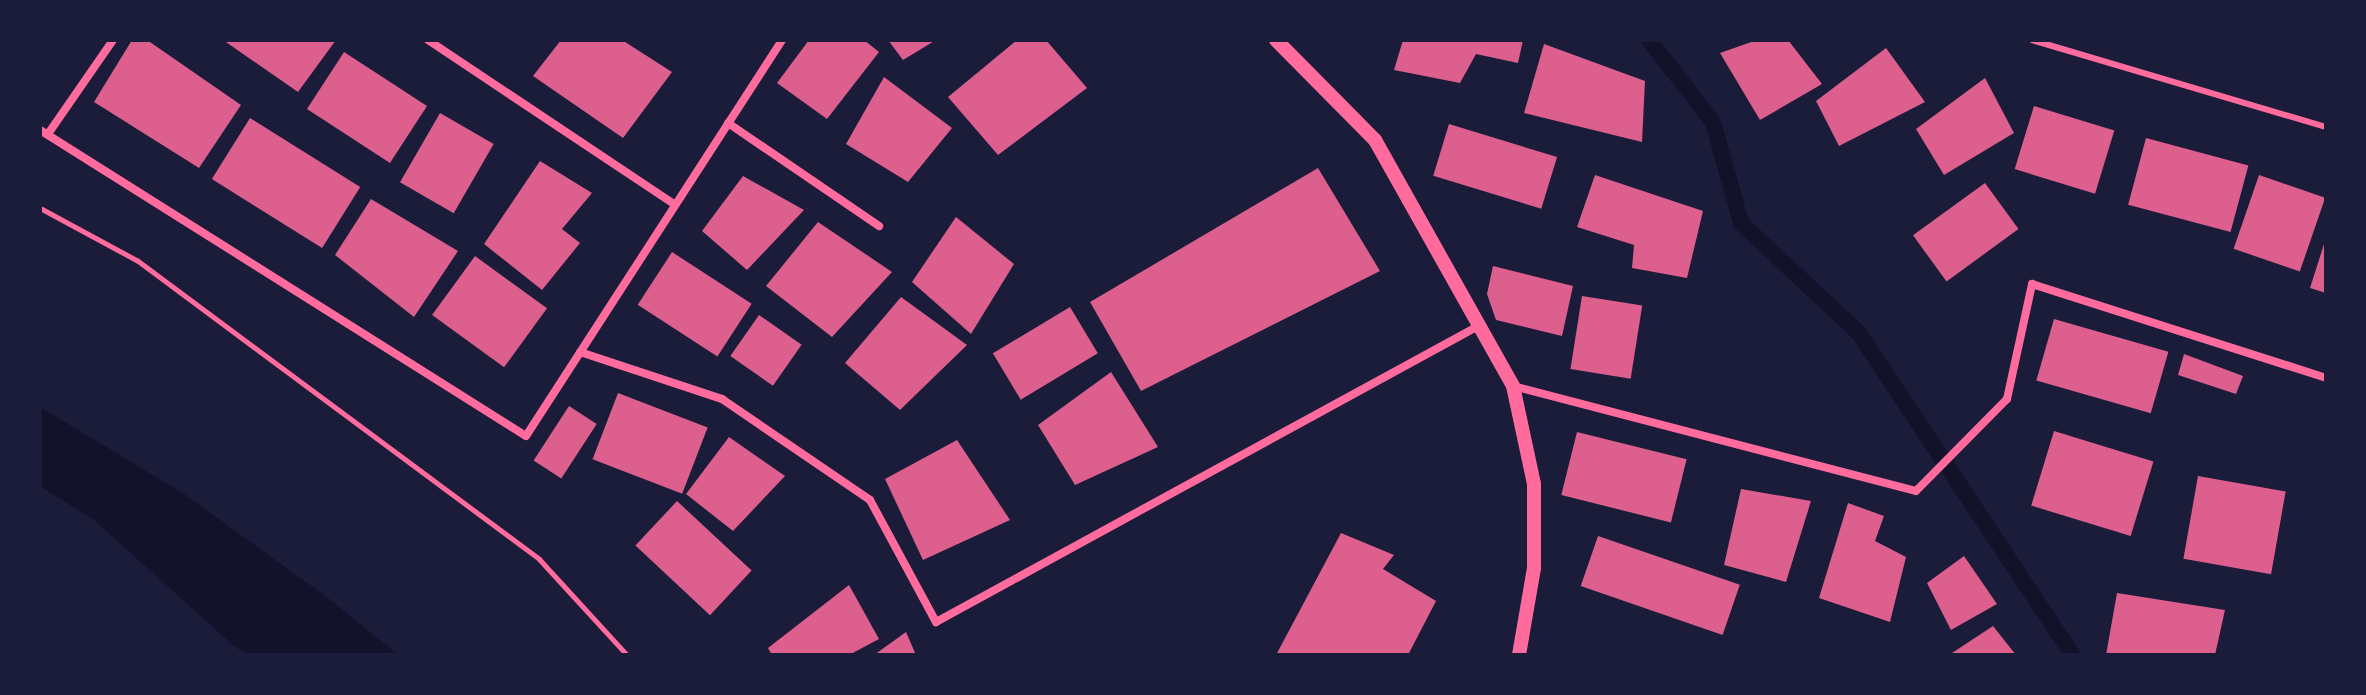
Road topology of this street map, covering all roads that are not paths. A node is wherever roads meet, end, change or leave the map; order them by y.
1 (113, 40) edge
2 (428, 40) edge
3 (782, 40) edge
4 (1276, 40) edge
5 (2032, 40) edge
6 (728, 123) junction
7 (2326, 127) edge
8 (44, 132) edge
9 (675, 205) junction
10 (879, 226) dead end
11 (1481, 325) junction
12 (580, 352) junction
13 (2326, 378) edge
14 (1513, 386) junction
15 (1519, 655) edge

1 - 8 street
2 - 9 street
3 - 6 street
4 - 11 street
5 - 7 lane
6 - 9 street
6 - 10 street
8 - 12 street
9 - 12 street
11 - 12 street
11 - 14 street
13 - 14 street
14 - 15 street

